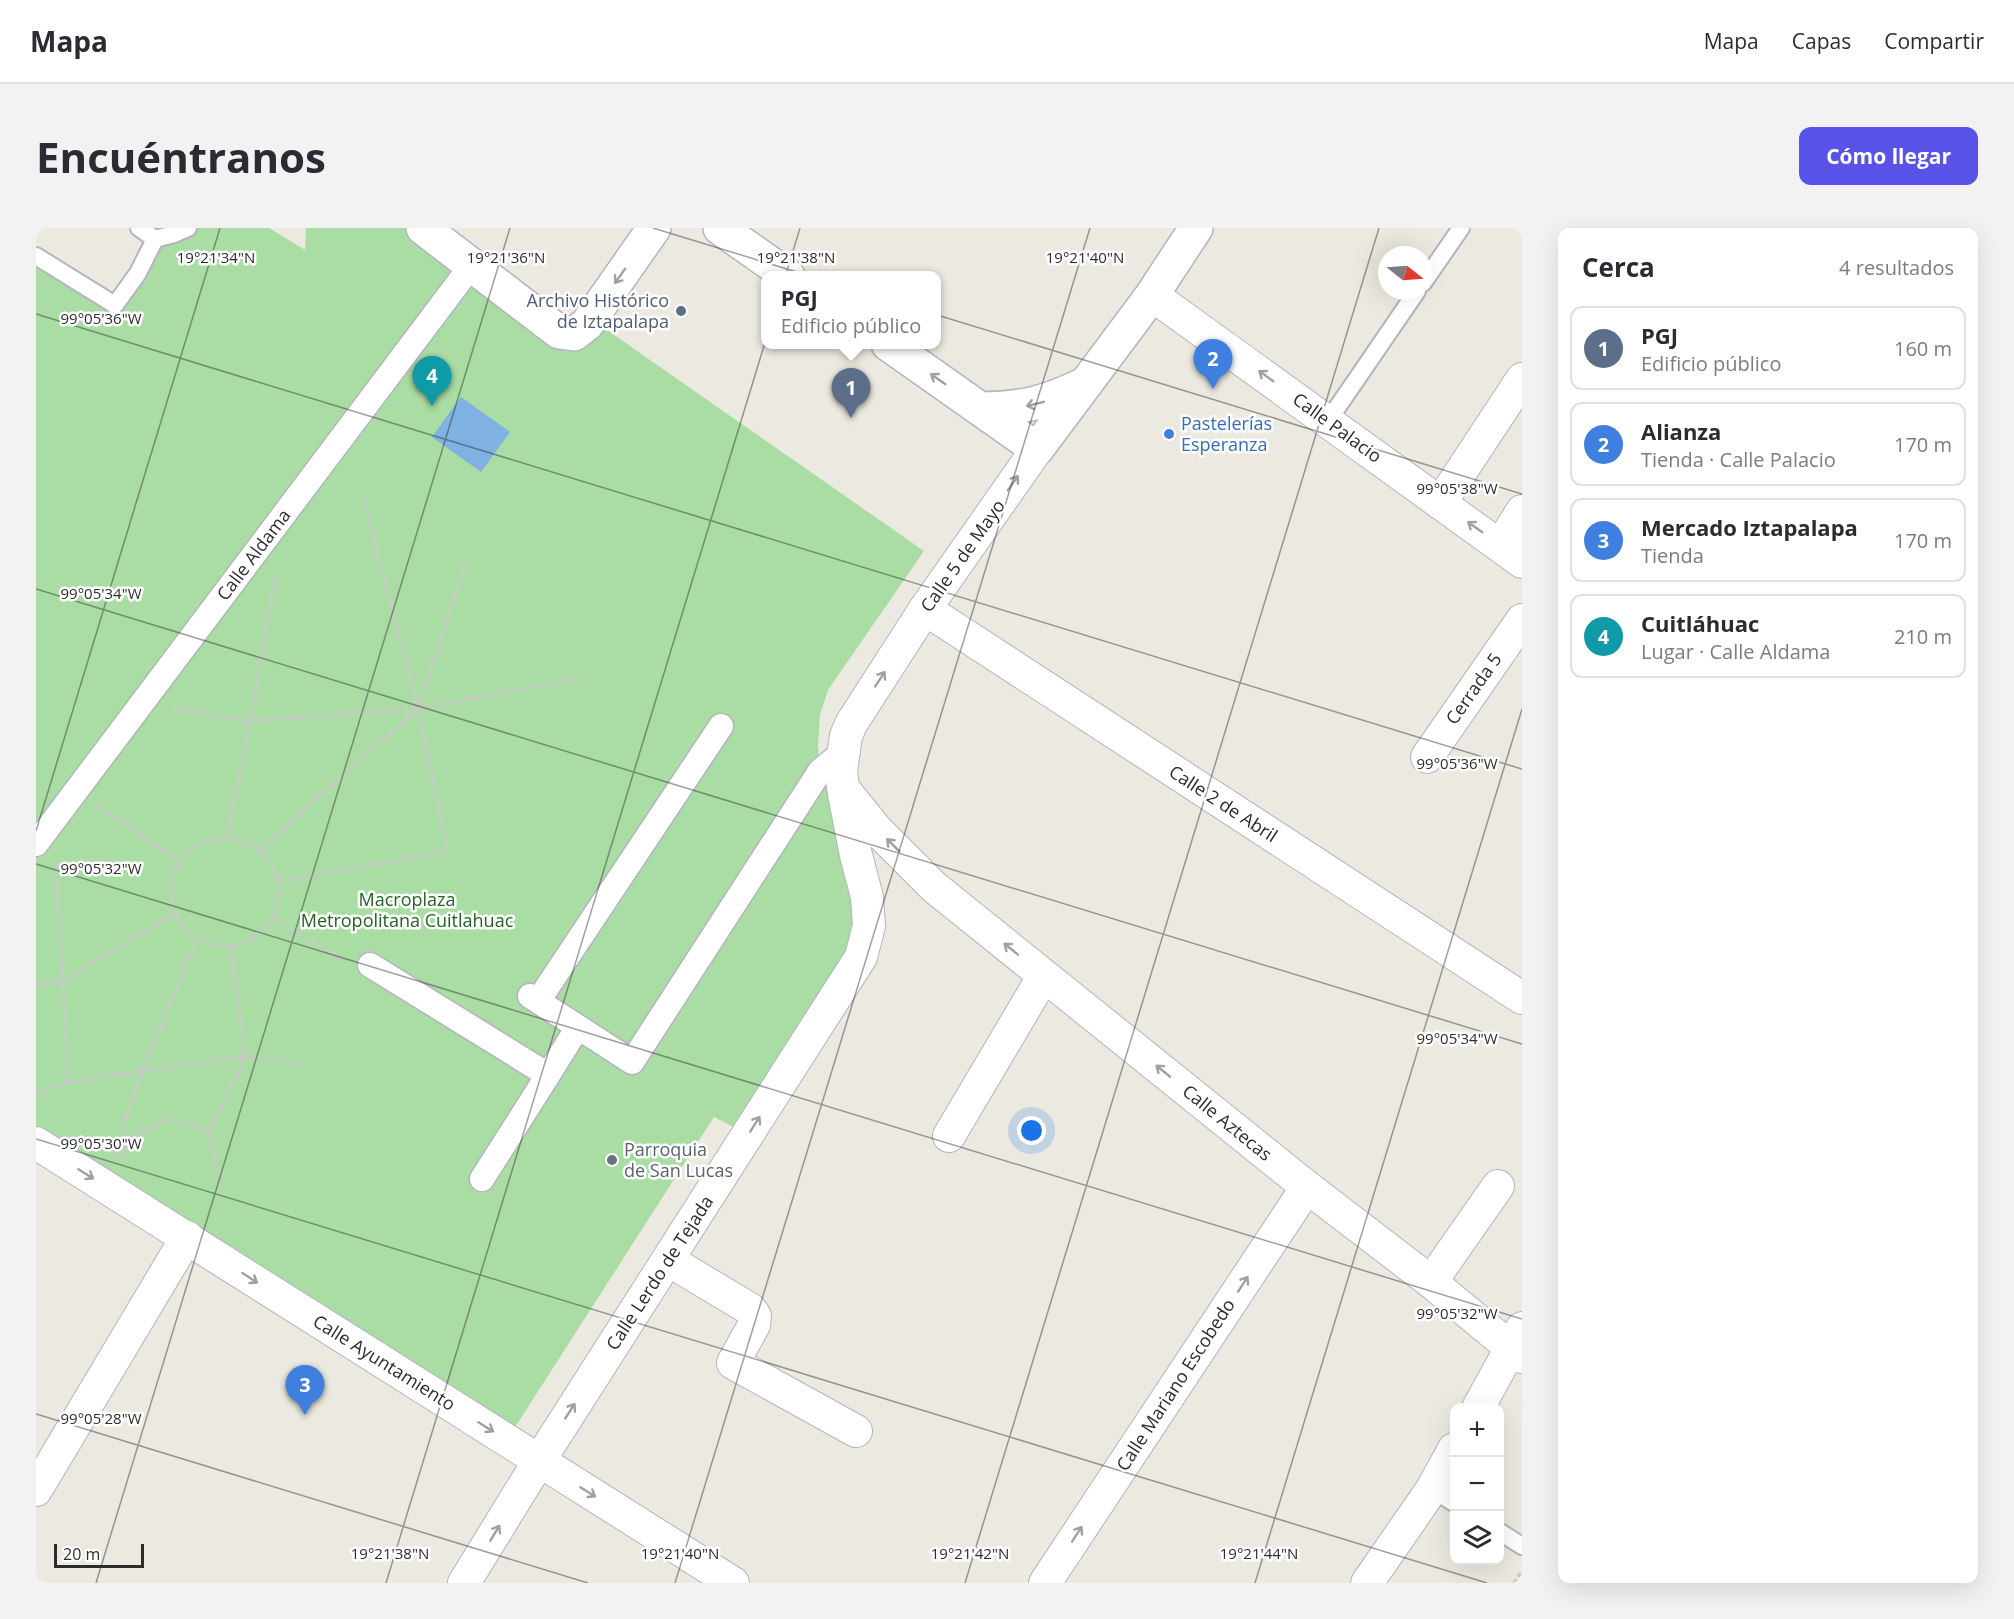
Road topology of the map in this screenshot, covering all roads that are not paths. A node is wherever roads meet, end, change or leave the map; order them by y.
1 (139, 228) edge
2 (188, 228) edge
3 (423, 228) edge
4 (654, 228) edge
5 (720, 228) edge
6 (1196, 228) edge
7 (1461, 228) edge
8 (155, 239) junction
9 (36, 256) edge
10 (471, 266) junction
11 (1432, 270) edge
12 (781, 271) edge
13 (1152, 295) junction
14 (1411, 300) edge
15 (894, 349) edge
16 (1522, 379) edge
17 (1087, 383) junction
18 (981, 409) junction
19 (1328, 421) junction
20 (1037, 449) junction
21 (1441, 502) junction
22 (1522, 511) edge
23 (1511, 553) edge
24 (925, 609) junction
25 (1522, 620) edge
26 (721, 726) dead end
27 (844, 751) junction
28 (1427, 757) dead end
29 (843, 788) junction
30 (36, 844) edge
31 (370, 965) dead end
32 (1045, 977) junction
33 (1522, 998) edge
34 (578, 1027) junction
35 (548, 1075) junction
36 (949, 1136) dead end
37 (36, 1143) edge
38 (482, 1179) dead end
39 (1307, 1186) junction
40 (1498, 1186) dead end
41 (188, 1237) junction
42 (668, 1260) junction
43 (1431, 1282) junction
44 (1518, 1344) edge
45 (1481, 1403) edge
46 (856, 1431) dead end
47 (1453, 1457) edge
48 (539, 1461) junction
49 (36, 1490) edge
50 (1443, 1496) edge
51 (1504, 1535) edge
52 (1522, 1546) edge
53 (464, 1583) edge
54 (733, 1583) edge
55 (1045, 1583) edge
56 (1367, 1583) edge

1 - 8 lane
2 - 8 lane
3 - 10 street
4 -> 10 street
5 - 12 street
6 - 13 street, Calle 5 de Mayo
7 - 11 lane
8 - 9 lane
10 - 30 street, Calle Aldama
13 - 17 street, Calle 5 de Mayo
19 -> 13 street, Calle Palacio
14 - 19 lane
18 -> 15 street
16 - 21 street
17 -> 18 street
17 - 20 street, Calle 5 de Mayo
18 - 20 street
19 - 21 street, Calle Palacio
24 -> 20 street, Calle 5 de Mayo
23 -> 21 street, Calle Palacio
22 - 23 street
27 -> 24 street, Calle 5 de Mayo
24 - 33 street, Calle 2 de Abril
25 - 28 street, Cerrada 5
26 - 34 street
27 - 29 street, Calle 5 de Mayo
27 - 34 street
32 -> 29 street, Calle Aztecas
42 -> 29 street, Calle Lerdo de Tejada
31 - 35 street
32 - 36 street
39 -> 32 street, Calle Aztecas
34 - 35 street
35 - 38 street
37 -> 41 street, Calle Ayuntamiento
39 - 43 street, Calle Aztecas
55 -> 39 street, Calle Mariano Escobedo
40 - 43 street
41 -> 48 street, Calle Ayuntamiento
41 - 49 street
42 - 46 street
48 -> 42 street, Calle Lerdo de Tejada
43 - 44 street, Calle Aztecas
44 - 45 street
47 - 50 street
53 -> 48 street, Calle Lerdo de Tejada
48 -> 54 street, Calle Ayuntamiento
50 - 56 street
51 - 52 lane

